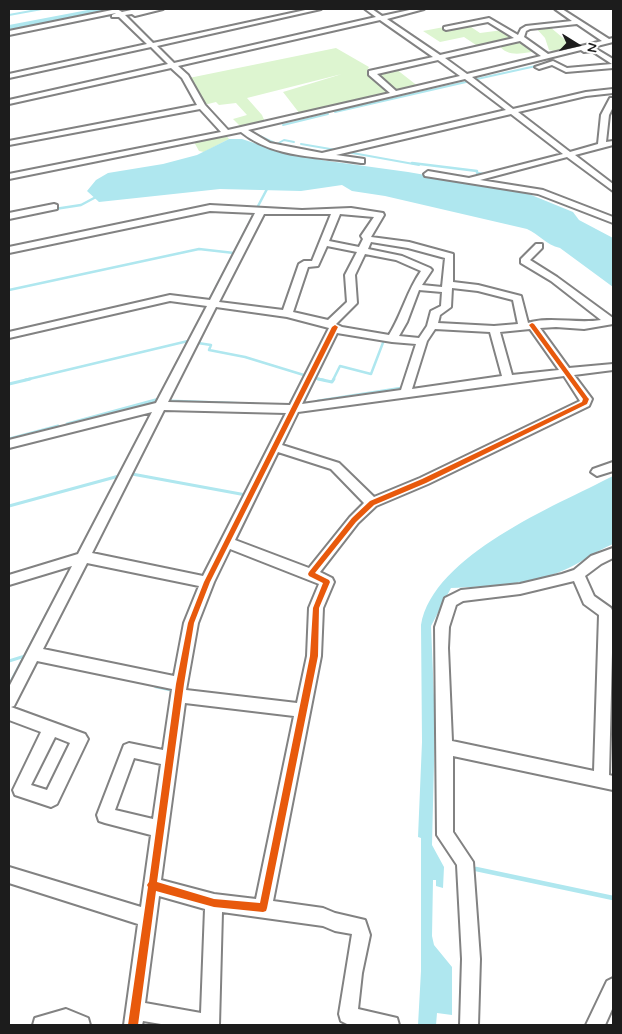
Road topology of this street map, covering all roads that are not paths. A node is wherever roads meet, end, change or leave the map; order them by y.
1 (143, 9) edge
2 (160, 9) edge
3 (318, 9) edge
4 (368, 9) edge
5 (421, 9) edge
6 (558, 9) edge
7 (122, 16) junction
8 (382, 18) junction
9 (579, 22) junction
10 (446, 28) dead end
11 (9, 35) edge
12 (520, 39) junction
13 (610, 40) edge
14 (152, 44) junction
15 (569, 52) junction
16 (547, 57) junction
17 (441, 58) junction
18 (613, 64) edge
19 (174, 66) junction
20 (9, 76) edge
21 (467, 76) junction
22 (478, 80) dead end
23 (613, 90) edge
24 (395, 94) junction
25 (613, 100) edge
26 (9, 102) edge
27 (202, 106) junction
28 (512, 111) junction
29 (242, 129) junction
30 (226, 133) junction
31 (9, 142) edge
32 (613, 143) edge
33 (602, 146) junction
34 (569, 155) junction
35 (320, 156) junction
36 (361, 161) dead end
37 (428, 174) dead end
38 (9, 177) edge
39 (467, 180) junction
40 (613, 188) edge
41 (54, 207) dead end
42 (261, 211) junction
43 (336, 212) junction
44 (9, 216) edge
45 (613, 220) edge
46 (368, 239) junction
47 (324, 244) junction
48 (539, 246) dead end
49 (9, 250) edge
50 (362, 250) junction
51 (415, 287) junction
52 (447, 287) junction
53 (213, 304) junction
54 (287, 314) junction
55 (611, 323) edge
56 (333, 325) junction
57 (528, 325) junction
58 (432, 326) junction
59 (494, 329) junction
60 (9, 335) edge
61 (392, 339) junction
62 (422, 341) junction
63 (613, 367) edge
64 (567, 371) junction
65 (508, 379) junction
66 (406, 394) junction
67 (161, 406) junction
68 (294, 409) junction
69 (9, 444) edge
70 (276, 447) junction
71 (613, 466) edge
72 (597, 472) dead end
73 (372, 503) junction
74 (227, 542) junction
75 (613, 553) edge
76 (85, 557) junction
77 (312, 574) junction
78 (578, 574) junction
79 (9, 580) edge
80 (207, 582) junction
81 (35, 654) junction
82 (179, 690) junction
83 (9, 701) edge
84 (301, 710) junction
85 (9, 713) edge
86 (51, 728) junction
87 (445, 746) junction
88 (169, 758) junction
89 (607, 782) edge
90 (159, 828) junction
91 (9, 875) edge
92 (151, 885) junction
93 (214, 903) junction
94 (263, 908) junction
95 (148, 918) junction
96 (613, 988) edge
97 (134, 1017) edge
98 (42, 1025) edge
99 (81, 1025) edge
100 (390, 1025) edge
101 (469, 1025) edge
102 (595, 1025) edge

1 - 7 street
2 - 7 street
3 - 14 street
4 - 8 street
5 - 8 street
6 - 9 street
7 - 11 street
7 - 14 street
8 - 17 street
8 - 19 street
9 - 12 street
9 - 13 street
10 - 12 street
12 - 16 street
12 - 17 street
13 - 15 street
14 - 19 street
14 - 20 street
15 - 16 street
15 - 18 street
16 - 21 street
17 - 21 street
17 - 24 street
18 - 22 street
19 - 26 street
19 - 27 street
21 - 24 street
21 - 28 street
23 - 28 street
24 - 29 street
25 - 33 street
27 - 30 street
27 - 31 street
28 - 34 street
28 - 35 street
29 - 30 street
29 - 35 street
30 - 38 street
32 - 33 street
33 - 34 street
34 - 39 street
34 - 40 street
35 - 36 street
37 - 39 street
39 - 45 street
41 - 44 street
42 - 43 street
42 - 49 street
42 - 53 street
43 - 46 street
43 - 47 street
46 - 50 street
46 - 52 street
47 - 50 street
47 - 54 street
48 - 55 street
50 - 51 street
50 - 56 street
51 - 52 street
51 - 61 street
52 - 57 street
52 - 58 street
53 - 54 street
53 - 60 street
53 - 67 street
54 - 56 street
55 - 57 street
56 - 61 street
56 - 68 street
57 - 59 street
57 - 64 street
58 - 59 street
58 - 62 street
59 - 65 street
61 - 62 street
62 - 66 street
63 - 64 street
64 - 65 street
64 - 73 street
65 - 66 street
66 - 68 street
67 - 68 street
67 - 69 street
67 - 76 street
68 - 70 street
70 - 73 street
70 - 74 street
71 - 72 street
73 - 77 street
74 - 77 street
74 - 80 street
75 - 78 street
76 - 79 street
76 - 80 street
76 - 81 street
77 - 84 street
78 - 87 street
78 - 89 street
80 - 82 street
81 - 82 street
81 - 83 street
82 - 84 street
82 - 88 street
84 - 94 street
85 - 86 street
86 - 86 street
87 - 89 street
87 - 101 street
88 - 90 street
88 - 90 street
90 - 92 street
91 - 95 street
92 - 93 street
92 - 95 street
93 - 94 street
93 - 97 street
94 - 100 street
95 - 97 street
96 - 102 street
98 - 99 street

